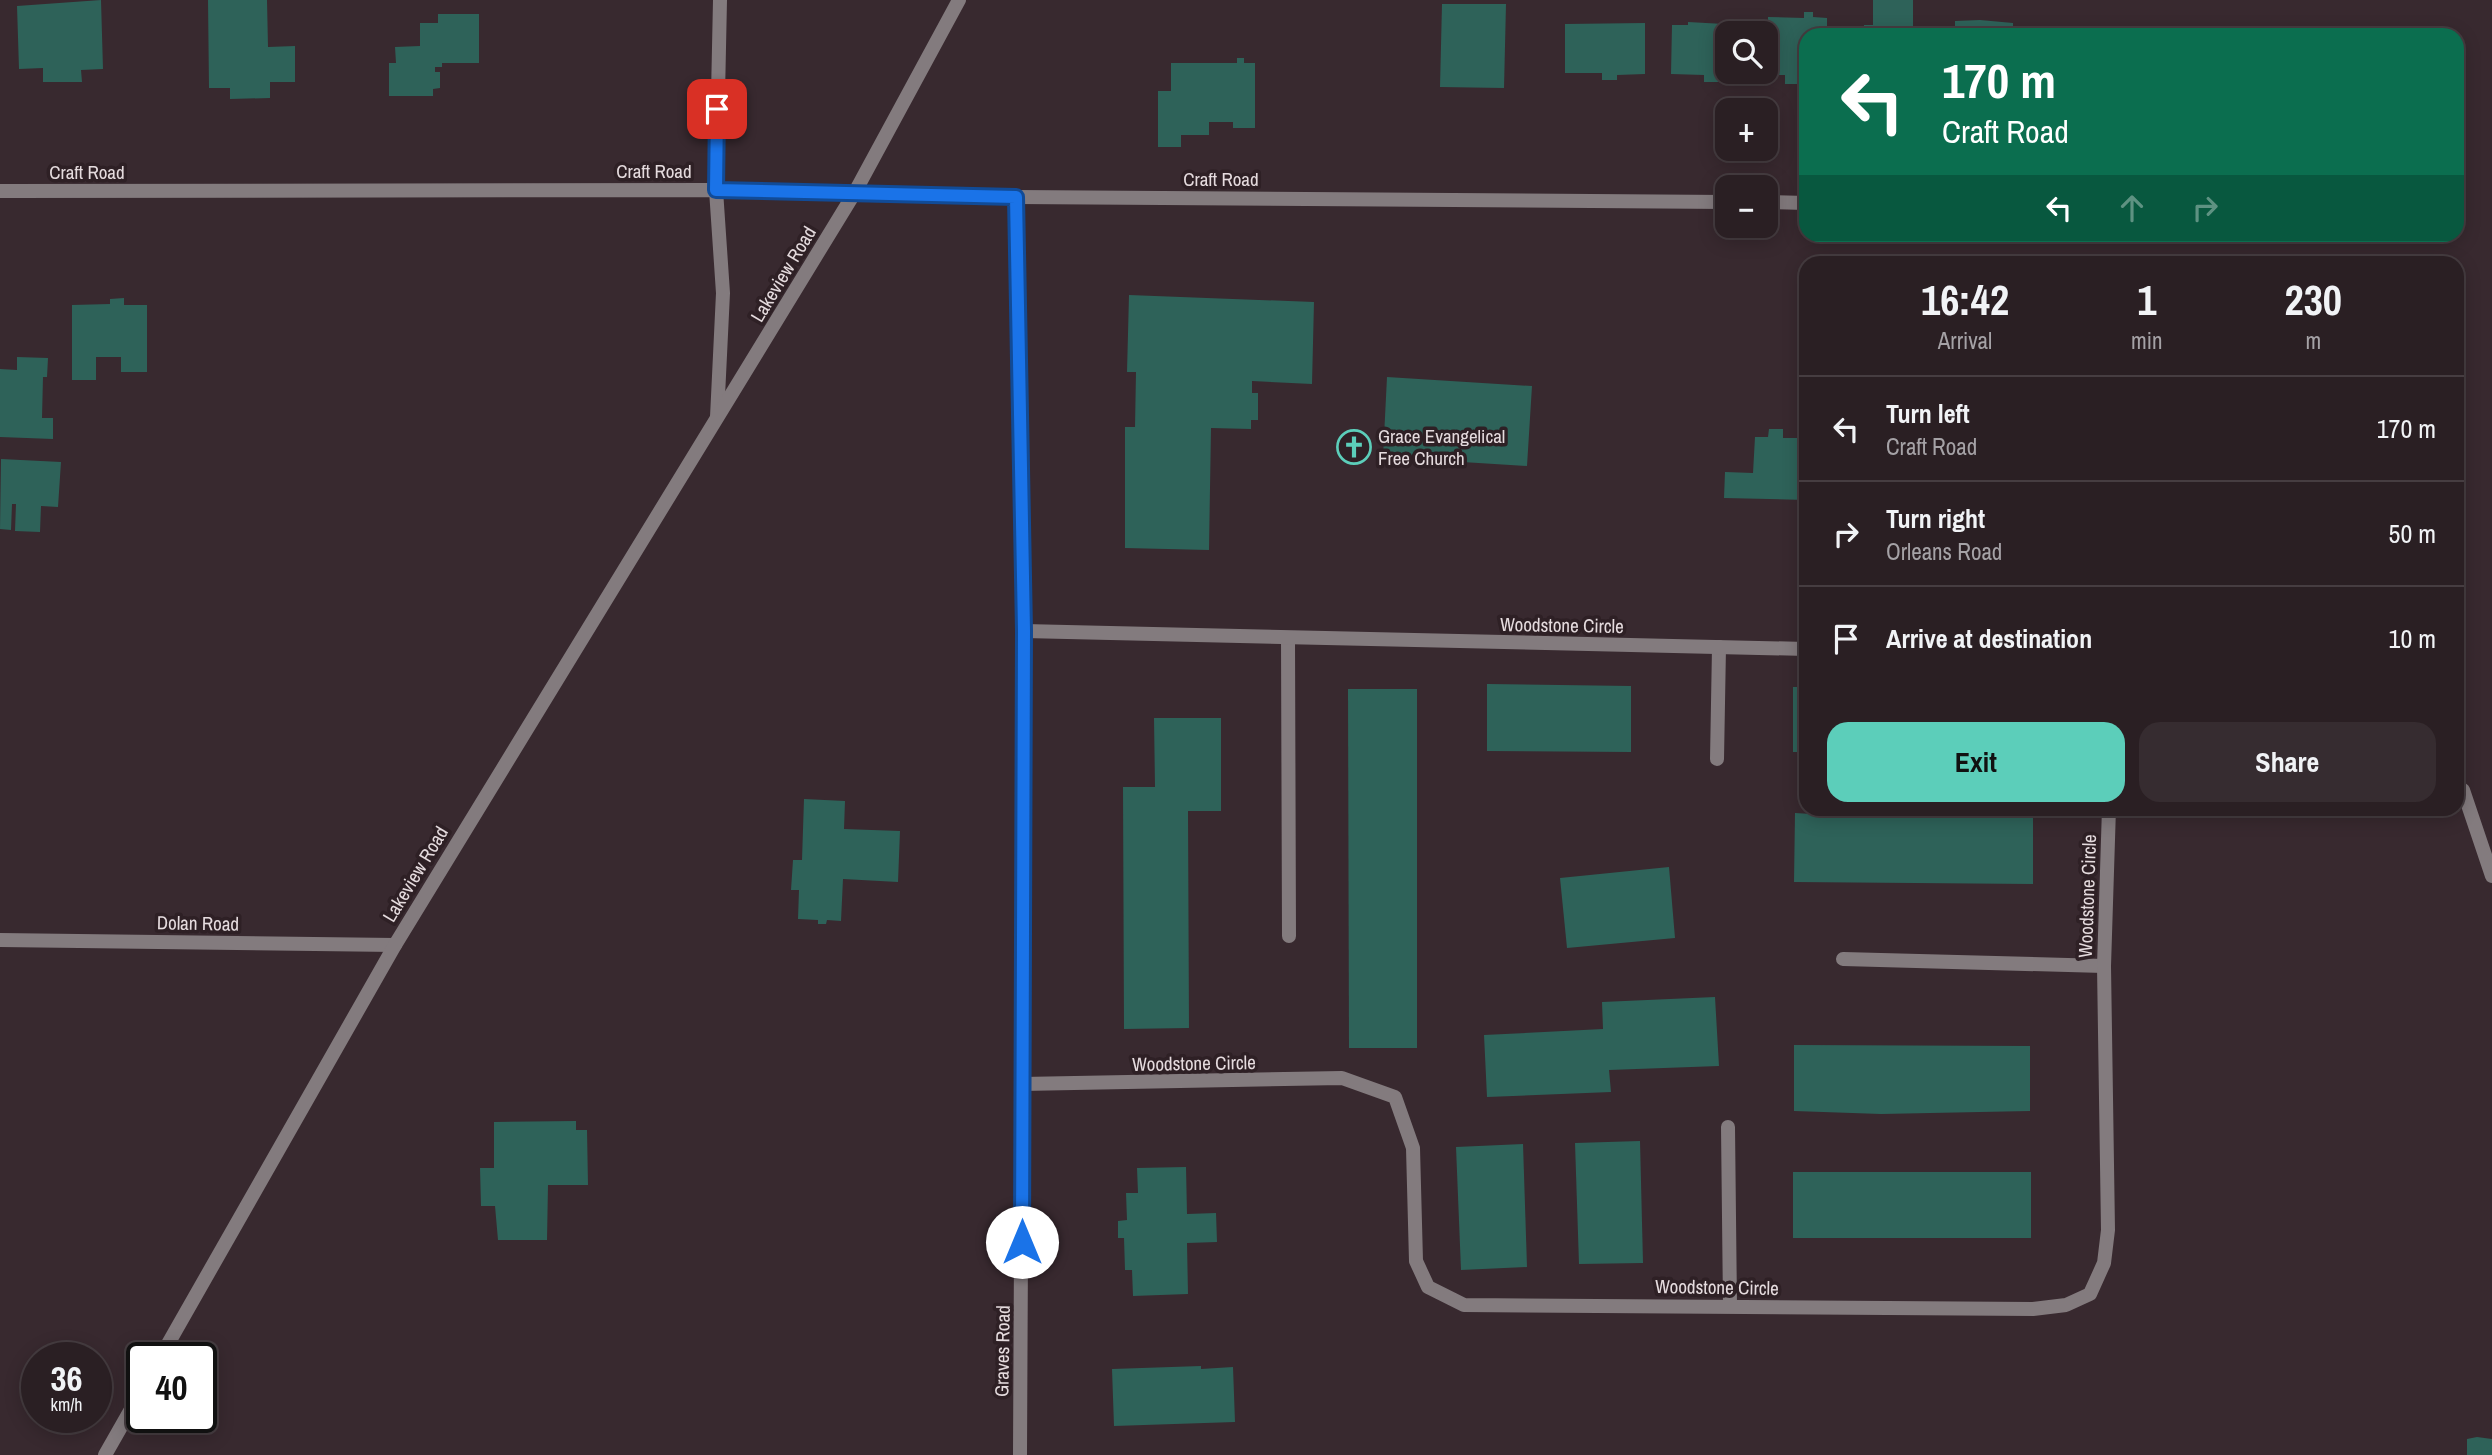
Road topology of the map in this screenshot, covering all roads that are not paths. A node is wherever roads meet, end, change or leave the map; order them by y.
1 (720, 0) edge
2 (958, 0) edge
3 (716, 190) junction
4 (0, 191) edge
5 (855, 192) junction
6 (1016, 197) junction
7 (1715, 202) edge
8 (1778, 202) edge
9 (1799, 203) edge
10 (717, 418) junction
11 (1024, 631) junction
12 (1288, 639) junction
13 (1719, 647) junction
14 (1799, 649) edge
15 (1717, 759) dead end
16 (2464, 793) edge
17 (2109, 816) edge
18 (2492, 876) edge
19 (1289, 936) dead end
20 (0, 940) edge
21 (394, 945) junction
22 (1843, 959) dead end
23 (2104, 966) junction
24 (1022, 1084) junction
25 (1728, 1127) dead end
26 (1730, 1306) junction
27 (169, 1342) edge
28 (126, 1418) edge
29 (105, 1455) edge
30 (1020, 1455) edge

1 - 3 street, Lakeview Road
2 - 5 street, Lakeview Road
3 - 4 street, Craft Road
3 - 5 street, Craft Road
3 - 10 street, Lakeview Road
5 - 6 street, Craft Road
5 - 10 street, Lakeview Road
6 - 7 street, Craft Road
6 - 11 street, Graves Road
8 - 9 street
10 - 21 street, Lakeview Road
11 - 12 street, Woodstone Circle
11 - 24 street, Graves Road
12 - 13 street, Woodstone Circle
12 - 19 street
13 - 14 street, Woodstone Circle
13 - 15 street
16 - 18 street
17 - 23 street, Woodstone Circle
20 - 21 street, Dolan Road
21 - 27 street, Lakeview Road
22 - 23 street
23 - 26 street, Woodstone Circle
24 - 26 street, Woodstone Circle
24 - 30 street, Graves Road
25 - 26 street
28 - 29 street

